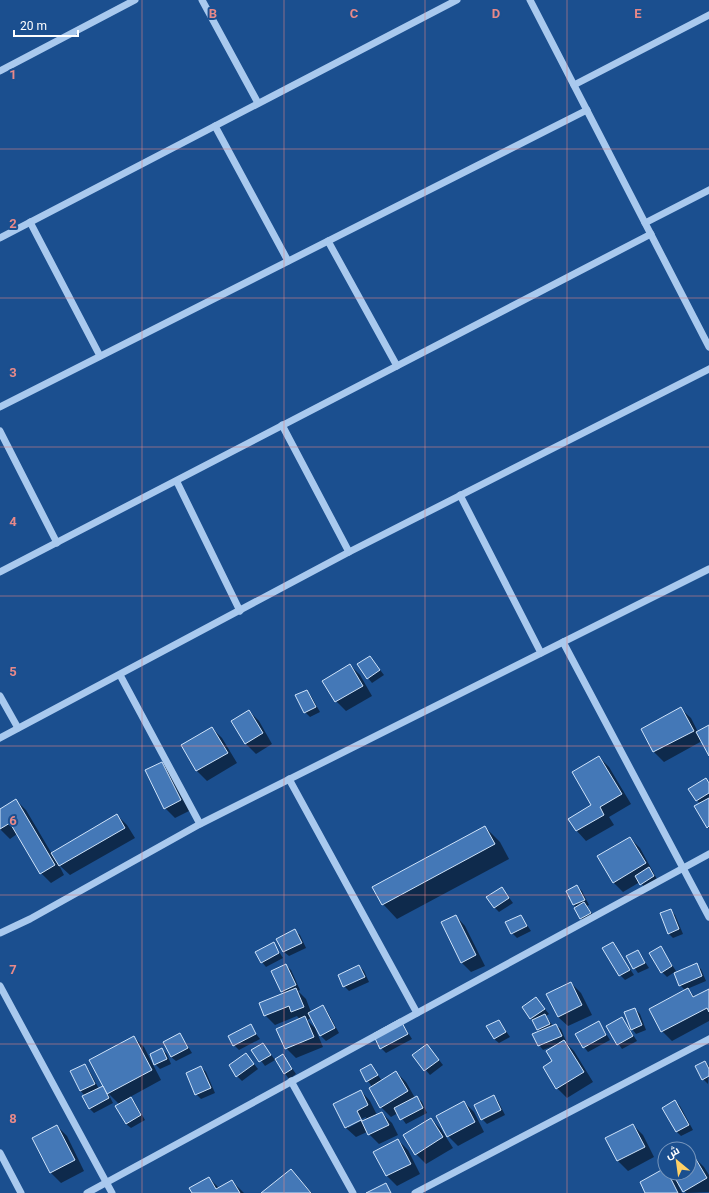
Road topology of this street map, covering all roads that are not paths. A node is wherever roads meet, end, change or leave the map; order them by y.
1 (135, 0) edge
2 (202, 0) edge
3 (457, 0) edge
4 (530, 0) edge
5 (121, 3) edge
6 (709, 15) edge
7 (0, 70) edge
8 (574, 85) junction
9 (258, 103) junction
10 (587, 110) junction
11 (215, 126) junction
12 (709, 190) edge
13 (30, 222) junction
14 (645, 223) junction
15 (651, 234) junction
16 (0, 238) edge
17 (328, 241) junction
18 (288, 261) junction
19 (709, 347) edge
20 (100, 356) junction
21 (397, 366) junction
22 (709, 369) edge
23 (0, 407) edge
24 (282, 425) junction
25 (0, 432) edge
26 (177, 482) junction
27 (460, 495) junction
28 (57, 543) junction
29 (349, 552) junction
30 (709, 569) edge
31 (0, 572) edge
32 (240, 610) junction
33 (563, 642) junction
34 (541, 653) junction
35 (120, 675) junction
36 (0, 696) edge
37 (18, 728) junction
38 (0, 738) edge
39 (289, 779) junction
40 (200, 824) junction
41 (709, 854) edge
42 (683, 868) junction
43 (709, 916) edge
44 (0, 933) edge
45 (0, 986) edge
46 (416, 1013) junction
47 (709, 1039) edge
48 (292, 1081) junction
49 (0, 1153) edge
50 (107, 1183) junction
51 (419, 1192) edge
52 (21, 1193) edge
53 (87, 1193) edge
54 (112, 1193) edge
55 (354, 1193) edge

1 - 5 street
2 - 9 street
3 - 9 street
4 - 8 street
5 - 7 street
6 - 8 street
8 - 10 street
9 - 11 street
10 - 14 street
10 - 17 street
11 - 13 street
11 - 18 street
12 - 14 street
13 - 16 street
13 - 20 street
14 - 15 street
15 - 19 street
15 - 21 street
17 - 18 street
17 - 21 street
18 - 20 street
20 - 23 street
21 - 24 street
22 - 27 street
24 - 26 street
24 - 29 street
25 - 28 street
26 - 28 street
26 - 32 street
27 - 29 street
27 - 34 street
28 - 31 street
29 - 32 street
30 - 33 street
32 - 35 street
33 - 34 street
33 - 42 street
34 - 39 street
35 - 37 street
35 - 40 street
36 - 37 street
37 - 38 street
39 - 40 street
39 - 46 street
40 - 44 street
41 - 42 street
42 - 43 street
42 - 46 street
45 - 50 street
46 - 48 street
47 - 51 street
48 - 50 street
48 - 55 street
49 - 52 street
50 - 53 street
50 - 54 street

